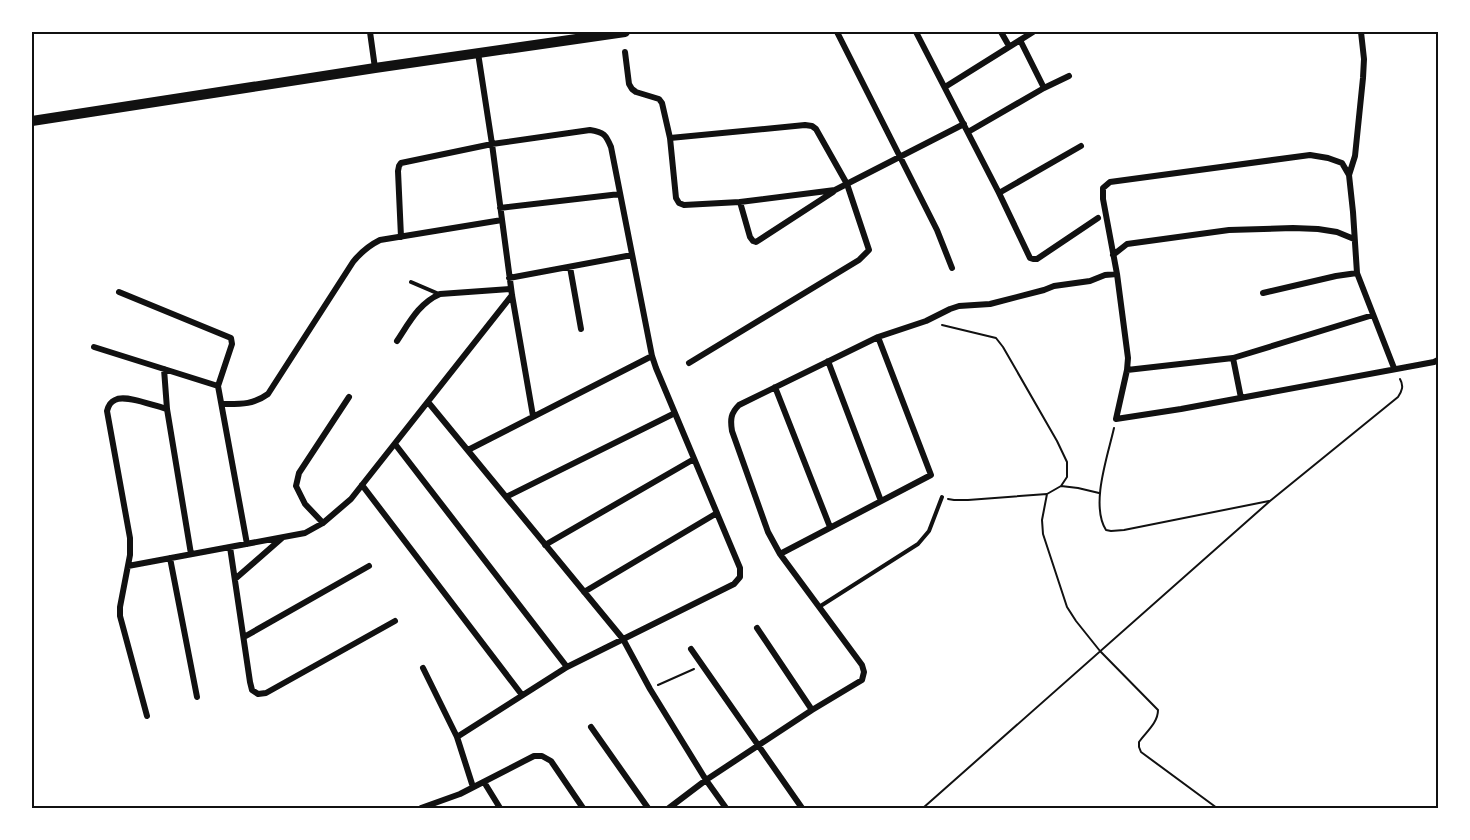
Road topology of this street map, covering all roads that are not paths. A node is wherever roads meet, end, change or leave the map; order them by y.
1 (370, 32) edge
2 (625, 32) edge
3 (837, 32) edge
4 (916, 32) edge
5 (1002, 32) edge
6 (1033, 32) edge
7 (1361, 32) edge
8 (1020, 40) junction
9 (1009, 46) junction
10 (625, 52) dead end
11 (478, 53) junction
12 (375, 68) junction
13 (1068, 76) dead end
14 (945, 87) junction
15 (1044, 88) junction
16 (32, 121) edge
17 (963, 124) junction
18 (968, 132) junction
19 (670, 138) junction
20 (492, 144) junction
21 (1081, 146) dead end
22 (899, 157) junction
23 (1349, 175) junction
24 (847, 184) junction
25 (835, 190) junction
26 (999, 193) junction
27 (620, 194) junction
28 (740, 202) junction
29 (500, 208) junction
30 (1098, 218) dead end
31 (502, 220) junction
32 (401, 237) junction
33 (1354, 239) junction
34 (632, 255) junction
35 (1113, 255) junction
36 (570, 267) junction
37 (952, 268) dead end
38 (1357, 273) junction
39 (1117, 274) junction
40 (509, 278) junction
41 (411, 282) dead end
42 (119, 292) dead end
43 (511, 292) junction
44 (1263, 293) dead end
45 (440, 294) junction
46 (1372, 315) junction
47 (581, 329) dead end
48 (878, 337) junction
49 (397, 341) dead end
50 (94, 347) dead end
51 (652, 356) junction
52 (1233, 358) junction
53 (1438, 360) edge
54 (828, 362) junction
55 (689, 363) dead end
56 (1394, 368) junction
57 (164, 369) junction
58 (1127, 370) junction
59 (219, 386) junction
60 (775, 387) junction
61 (349, 396) dead end
62 (1241, 398) junction
63 (428, 402) junction
64 (222, 404) junction
65 (167, 409) junction
66 (675, 413) junction
67 (533, 417) junction
68 (395, 444) junction
69 (468, 450) junction
70 (694, 459) junction
71 (362, 485) junction
72 (506, 497) junction
73 (942, 497) road end
74 (881, 501) junction
75 (717, 513) junction
76 (323, 523) junction
77 (830, 528) junction
78 (283, 537) junction
79 (247, 544) junction
80 (545, 545) junction
81 (231, 547) junction
82 (191, 554) junction
83 (780, 554) junction
84 (170, 558) junction
85 (128, 566) junction
86 (369, 566) dead end
87 (235, 579) junction
88 (584, 591) junction
89 (819, 607) junction
90 (395, 621) dead end
91 (757, 628) dead end
92 (244, 637) junction
93 (623, 639) junction
94 (691, 649) dead end
95 (567, 667) junction
96 (423, 668) dead end
97 (522, 695) junction
98 (197, 697) dead end
99 (812, 710) junction
100 (147, 716) dead end
101 (591, 727) dead end
102 (457, 737) junction
103 (759, 745) junction
104 (706, 780) junction
105 (484, 782) junction
106 (473, 787) junction
107 (421, 808) edge
108 (500, 808) edge
109 (583, 808) edge
110 (648, 808) edge
111 (669, 808) edge
112 (726, 808) edge
113 (801, 808) edge

1 - 12 street
2 - 11 street
3 - 22 street
4 - 14 street
5 - 9 street
6 - 8 street
7 - 23 street
8 - 9 street
8 - 15 street
9 - 14 street
10 - 19 street
11 - 12 street
11 - 20 street
12 - 16 street
13 - 15 street
14 - 17 street
15 - 18 street
17 - 18 street
17 - 22 street
18 - 26 street
19 - 24 street
19 - 28 street
20 - 27 street
20 - 29 street
20 - 32 street
21 - 26 street
22 - 24 street
22 - 37 street
23 - 33 street
23 - 35 street
24 - 25 street
24 - 55 street
25 - 28 street
25 - 28 street
26 - 30 street
27 - 29 street
27 - 34 street
29 - 31 street
31 - 32 street
31 - 40 street
32 - 64 street
33 - 35 street
33 - 38 street
34 - 36 street
34 - 51 street
35 - 39 street
36 - 40 street
36 - 47 street
38 - 44 street
38 - 46 street
39 - 48 street
39 - 58 street
40 - 43 street
41 - 45 lane
42 - 59 street
43 - 45 street
43 - 63 street
43 - 67 street
45 - 49 street
46 - 52 street
46 - 56 street
48 - 54 street
48 - 74 street
50 - 57 street
51 - 66 street
51 - 67 street
52 - 58 street
52 - 62 street
53 - 56 street
54 - 60 street
54 - 74 street
56 - 62 street
57 - 59 street
57 - 65 street
58 - 62 street
59 - 64 street
60 - 77 street
60 - 83 street
61 - 76 street
63 - 68 street
63 - 69 street
64 - 79 street
65 - 82 street
65 - 85 street
66 - 70 street
66 - 72 street
67 - 69 street
68 - 71 street
68 - 95 street
69 - 72 street
70 - 75 street
70 - 80 street
71 - 76 street
71 - 97 street
72 - 80 street
73 - 89 lane
74 - 77 street
75 - 88 street
75 - 93 street
76 - 78 street
77 - 83 street
78 - 79 street
78 - 87 street
79 - 81 street
80 - 88 street
81 - 82 street
81 - 87 street
82 - 84 street
83 - 89 street
84 - 85 street
84 - 98 street
85 - 100 street
86 - 92 street
87 - 92 street
88 - 93 street
89 - 99 street
90 - 92 street
91 - 99 street
93 - 95 street
93 - 104 street
94 - 103 street
95 - 97 street
96 - 102 street
97 - 102 street
99 - 103 street
101 - 110 street
102 - 106 street
103 - 104 street
103 - 113 street
104 - 111 street
104 - 112 street
105 - 106 street
105 - 108 street
105 - 109 street
106 - 107 street

